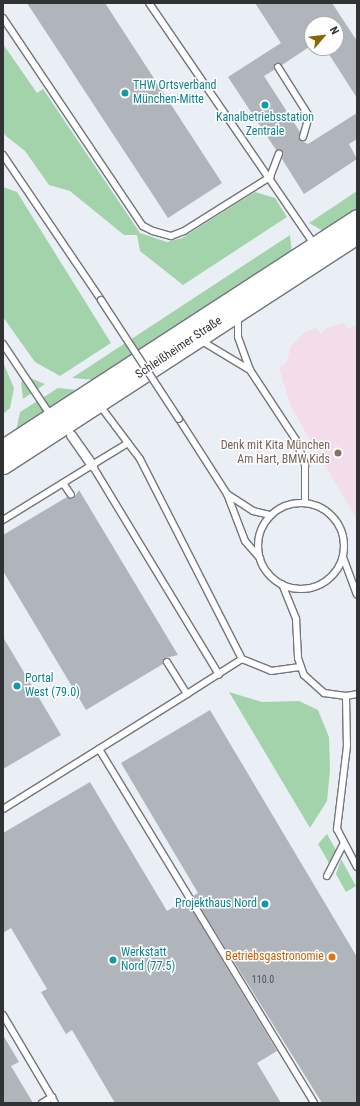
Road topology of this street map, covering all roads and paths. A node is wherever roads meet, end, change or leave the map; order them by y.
1 (149, 3) edge
2 (3, 18) edge
3 (278, 67) dead end
4 (303, 137) dead end
5 (3, 154) edge
6 (278, 154) dead end
7 (270, 177) junction
8 (357, 218) edge
9 (357, 234) edge
10 (319, 251) junction
11 (238, 309) junction
12 (195, 338) junction
13 (3, 344) edge
14 (250, 370) junction
15 (98, 402) junction
16 (51, 416) junction
17 (71, 436) dead end
18 (128, 443) junction
19 (3, 448) edge
20 (3, 464) edge
21 (92, 465) junction
22 (63, 483) junction
23 (228, 494) junction
24 (71, 495) dead end
25 (305, 502) junction
26 (271, 515) junction
27 (3, 520) edge
28 (343, 557) junction
29 (260, 558) junction
30 (282, 584) junction
31 (357, 595) edge
32 (242, 659) junction
33 (167, 662) dead end
34 (300, 667) junction
35 (219, 676) junction
36 (187, 694) junction
37 (357, 694) edge
38 (346, 696) junction
39 (99, 749) junction
40 (3, 809) edge
41 (344, 843) junction
42 (357, 867) edge
43 (327, 876) dead end
44 (3, 1015) edge
45 (53, 1100) edge
46 (42, 1103) edge
47 (314, 1103) edge

1 - 7 lane
2 - 7 lane
3 - 4 lane
5 - 23 lane, bridge
6 - 7 lane
7 - 10 lane
8 - 10 main road, Schleißheimer Straße
9 - 10 main road, Schleißheimer Straße
10 - 11 main road, Schleißheimer Straße
10 - 16 main road, Schleißheimer Straße
11 - 12 main road, Schleißheimer Straße
11 - 14 lane
12 - 14 lane
12 - 15 main road, Schleißheimer Straße
13 - 16 lane
14 - 25 lane
15 - 18 lane
15 - 20 main road, Schleißheimer Straße
16 - 19 main road, Schleißheimer Straße
17 - 21 street
18 - 21 lane
18 - 32 lane
21 - 22 lane
21 - 35 lane
22 - 24 lane
22 - 27 lane
23 - 26 lane
23 - 29 lane
25 - 26 lane
25 - 28 lane
26 - 29 lane
28 - 30 lane
28 - 31 lane
29 - 30 lane
30 - 34 lane
32 - 34 lane
32 - 35 lane
33 - 36 lane
34 - 38 lane
35 - 36 lane
36 - 39 lane
37 - 38 lane
38 - 41 lane
39 - 40 lane
39 - 47 lane
41 - 42 lane
41 - 43 lane
44 - 45 lane
45 - 46 lane

